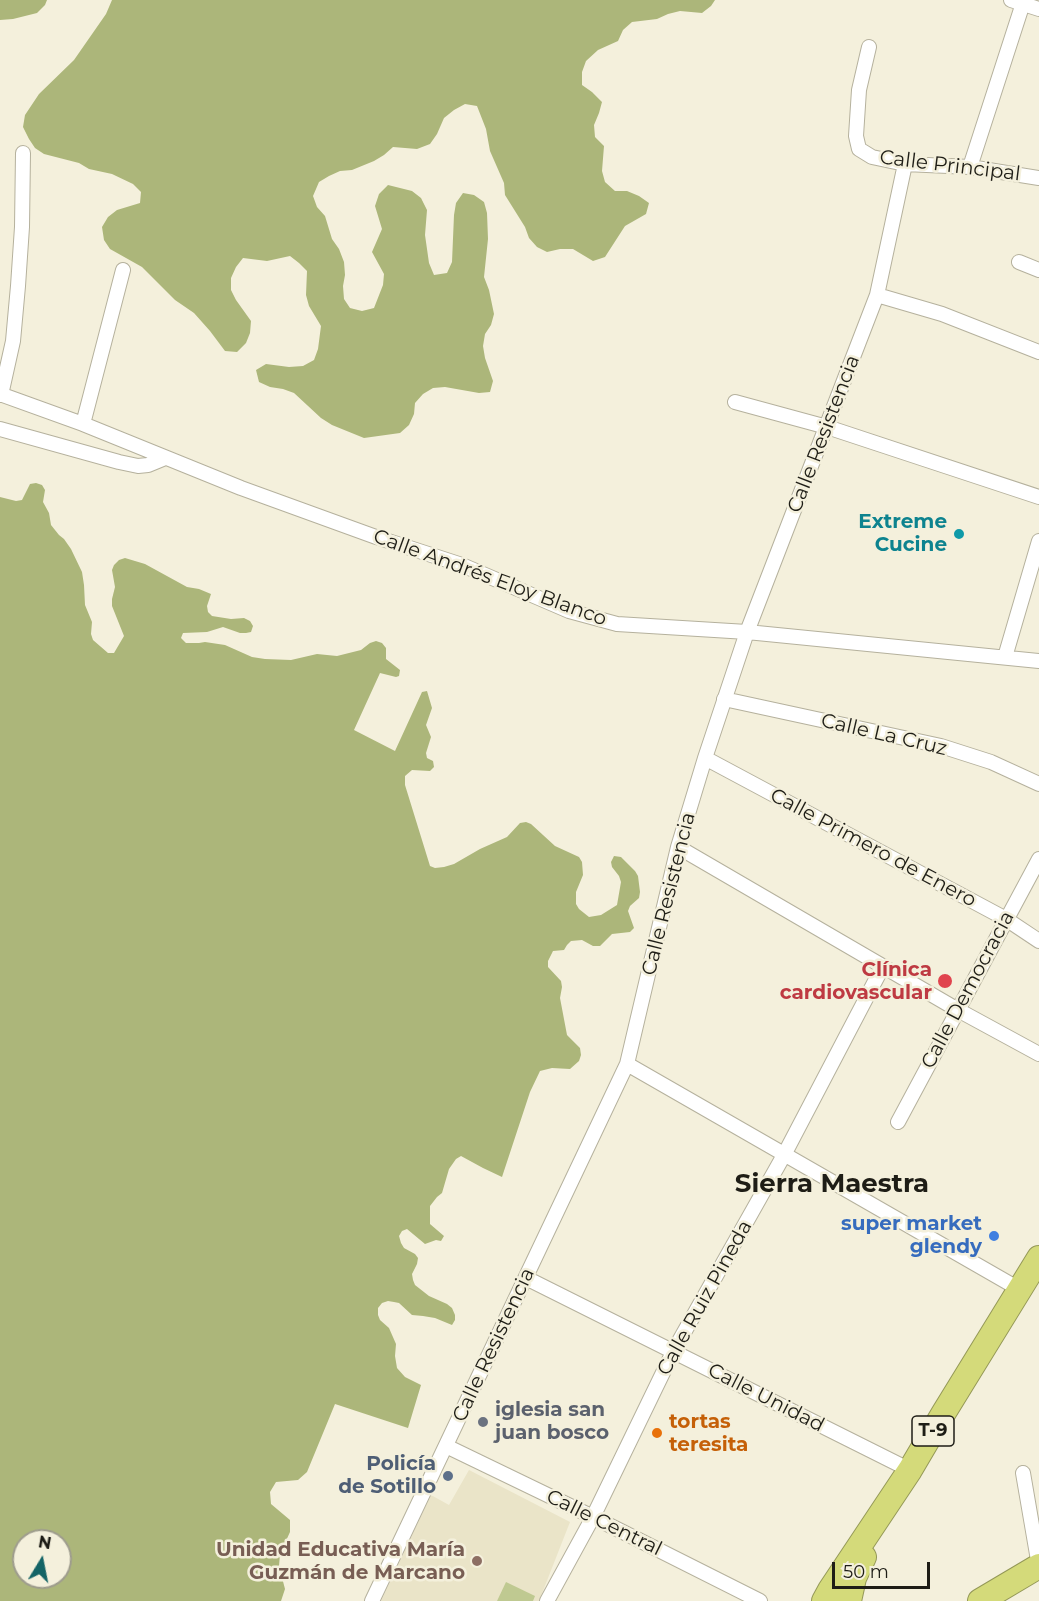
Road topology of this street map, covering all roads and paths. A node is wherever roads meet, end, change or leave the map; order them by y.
1 (1020, 1) edge
2 (1039, 9) edge
3 (869, 47) dead end
4 (23, 153) dead end
5 (905, 164) junction
6 (970, 167) junction
7 (1039, 178) edge
8 (1019, 262) dead end
9 (123, 270) dead end
10 (1039, 270) edge
11 (877, 295) junction
12 (1039, 352) edge
13 (1, 394) edge
14 (735, 402) dead end
15 (83, 424) junction
16 (827, 427) junction
17 (0, 429) edge
18 (165, 458) junction
19 (1039, 496) edge
20 (1039, 541) edge
21 (747, 632) junction
22 (1005, 657) junction
23 (1039, 661) edge
24 (724, 699) junction
25 (705, 759) junction
26 (1039, 784) edge
27 (678, 847) junction
28 (1039, 859) edge
29 (1006, 920) junction
30 (1039, 941) edge
31 (883, 966) junction
32 (958, 1010) junction
33 (1039, 1054) edge
34 (627, 1064) junction
35 (898, 1122) dead end
36 (784, 1155) junction
37 (1039, 1258) edge
38 (526, 1278) junction
39 (1019, 1289) junction
40 (673, 1352) junction
41 (446, 1446) junction
42 (910, 1470) junction
43 (1023, 1473) dead end
44 (593, 1517) junction
45 (1039, 1566) edge
46 (372, 1601) edge
47 (547, 1601) edge
48 (760, 1601) edge
49 (824, 1601) edge
50 (849, 1601) edge
51 (980, 1601) edge

1 - 2 street
1 - 6 street
3 - 5 street, Calle Principal
4 - 13 street
5 - 6 street, Calle Principal
5 - 11 street, Calle Resistencia
6 - 7 street, Calle Principal
8 - 10 street
9 - 15 street
11 - 12 street
11 - 16 street, Calle Resistencia
13 - 15 street, Calle Andrés Eloy Blanco
14 - 16 street
15 - 18 street, Calle Andrés Eloy Blanco
16 - 19 street
16 - 21 street, Calle Resistencia
17 - 18 street
18 - 21 street, Calle Andrés Eloy Blanco
20 - 22 street
21 - 22 street, Calle Andrés Eloy Blanco
21 - 24 street, Calle Resistencia
22 - 23 street, Calle Andrés Eloy Blanco
24 - 25 street, Calle Resistencia
24 - 26 street, Calle La Cruz
25 - 27 street, Calle Resistencia
25 - 29 street, Calle Primero de Enero
27 - 31 street
27 - 34 street, Calle Resistencia
28 - 29 street, Calle Democracia
29 - 30 street, Calle Primero de Enero
29 - 32 street, Calle Democracia
31 - 32 street
31 - 36 street, Calle Ruiz Pineda
32 - 33 street
32 - 35 street, Calle Democracia
34 - 36 street
34 - 38 street, Calle Resistencia
36 - 39 street
36 - 40 street, Calle Ruiz Pineda
37 - 39 highway, T-9
38 - 40 street, Calle Unidad
38 - 41 street, Calle Resistencia
39 - 42 highway, T-9
40 - 42 street, Calle Unidad
40 - 44 street, Calle Ruiz Pineda
41 - 44 street, Calle Central
41 - 46 street, Calle Resistencia
42 - 49 highway, T-9
42 - 50 highway, T-9
43 - 45 street
44 - 47 street, Calle Ruiz Pineda
44 - 48 street, Calle Central
45 - 51 highway

